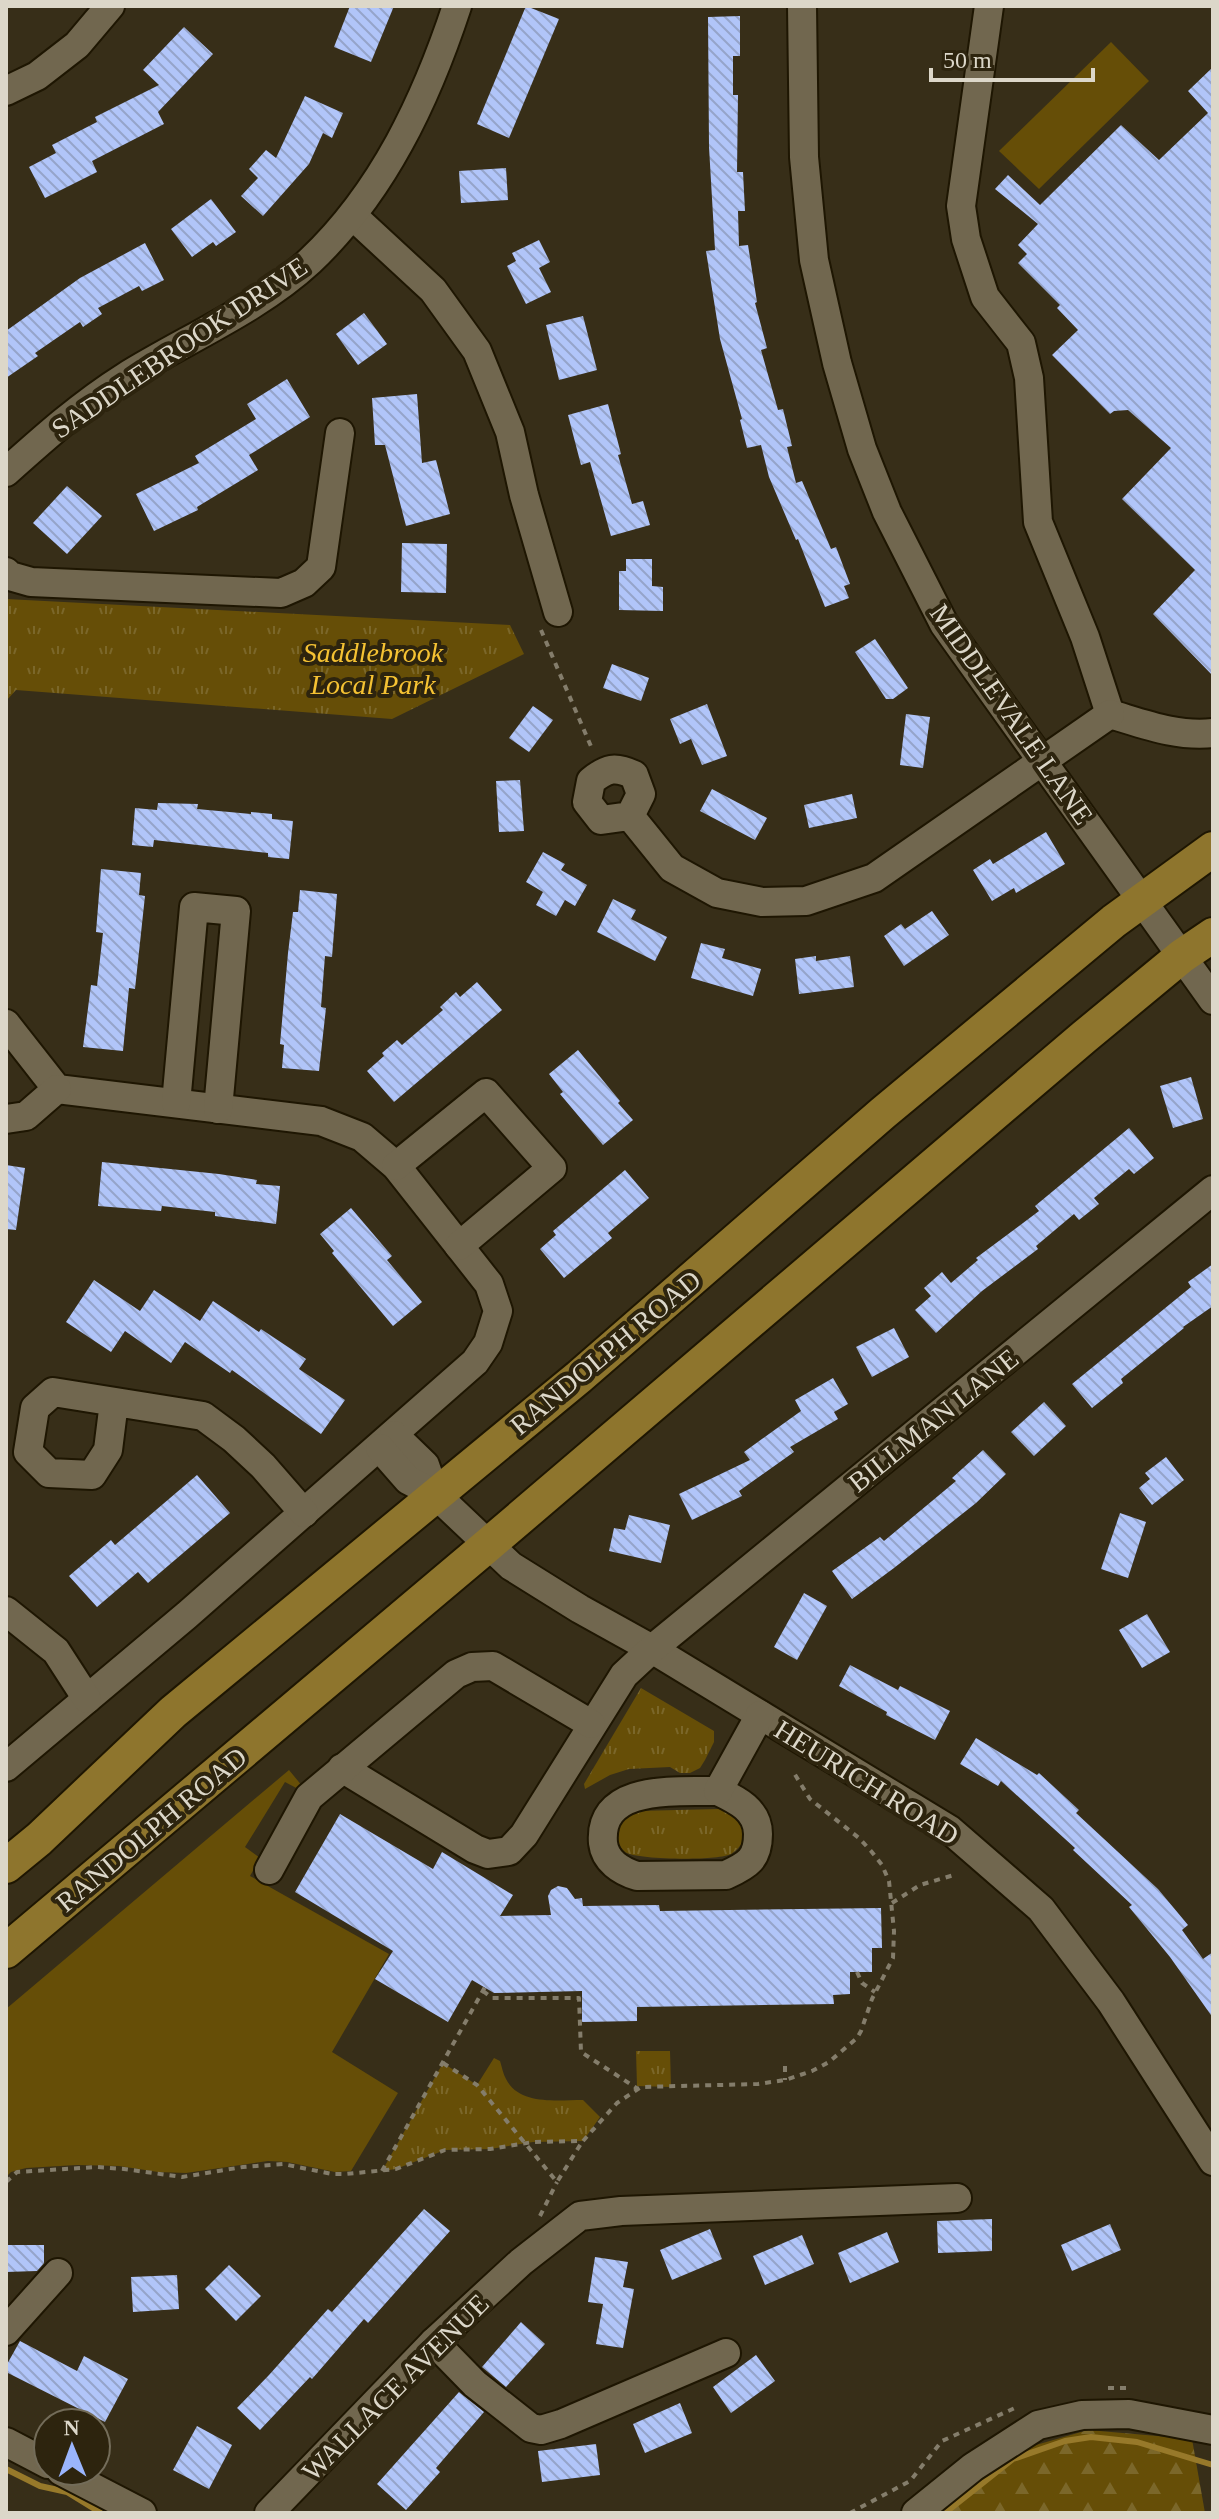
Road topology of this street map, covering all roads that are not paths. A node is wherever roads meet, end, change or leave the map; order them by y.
1 (110, 6) edge
2 (457, 6) edge
3 (802, 6) edge
4 (989, 6) edge
5 (6, 91) edge
6 (353, 216) junction
7 (340, 433) dead end
8 (6, 472) edge
9 (6, 572) edge
10 (558, 612) road end
11 (1110, 714) junction
12 (1213, 733) edge
13 (1041, 761) junction
14 (605, 770) road end
15 (1213, 849) edge
16 (1142, 899) junction
17 (1213, 935) edge
18 (1182, 956) junction
19 (1213, 1000) edge
20 (6, 1024) edge
21 (57, 1089) junction
22 (176, 1103) junction
23 (218, 1109) junction
24 (6, 1119) edge
25 (396, 1166) junction
26 (1213, 1190) edge
27 (459, 1246) junction
28 (114, 1402) dead end
29 (387, 1442) junction
30 (435, 1494) junction
31 (304, 1513) junction
32 (488, 1545) junction
33 (6, 1611) edge
34 (652, 1649) junction
35 (87, 1699) junction
36 (760, 1715) junction
37 (591, 1724) junction
38 (6, 1767) edge
39 (342, 1768) junction
40 (718, 1791) junction
41 (6, 1866) edge
42 (269, 1870) dead end
43 (6, 1951) edge
44 (1213, 2161) edge
45 (957, 2198) dead end
46 (58, 2273) dead end
47 (6, 2331) edge
48 (434, 2342) junction
49 (726, 2353) dead end
50 (1213, 2430) edge
51 (6, 2442) edge
52 (32, 2456) edge
53 (92, 2487) edge
54 (142, 2513) edge
55 (269, 2513) edge
56 (916, 2513) edge

1 - 5 street
2 - 6 street, SADDLEBROOK DRIVE
3 - 13 street, MIDDLEVALE LANE
4 - 11 street
6 - 8 street, SADDLEBROOK DRIVE
6 - 10 street
7 - 9 street
11 - 12 street
11 - 13 street
13 - 14 street
13 - 16 street, MIDDLEVALE LANE
15 - 16 main road, RANDOLPH ROAD
16 - 18 street, MIDDLEVALE LANE
16 - 30 main road, RANDOLPH ROAD
17 - 18 main road, RANDOLPH ROAD
18 - 19 street, MIDDLEVALE LANE
18 - 32 main road, RANDOLPH ROAD
20 - 21 street
21 - 22 street
21 - 24 street
22 - 23 street
22 - 23 street
23 - 25 street
25 - 27 street
25 - 27 street
26 - 34 street, BILLMAN LANE
27 - 29 street
28 - 31 street
29 - 30 street
29 - 31 street
30 - 32 street, HEURICH ROAD
30 - 41 main road, RANDOLPH ROAD
31 - 35 street
32 - 34 street, HEURICH ROAD
32 - 43 main road, RANDOLPH ROAD
33 - 35 street
34 - 36 street, HEURICH ROAD
34 - 37 street, BILLMAN LANE
35 - 38 street
36 - 40 street
36 - 44 street, HEURICH ROAD
37 - 39 street
37 - 39 street, BILLMAN LANE
39 - 42 street
40 - 40 street
45 - 48 street, WALLACE AVENUE
46 - 47 street
48 - 49 street
48 - 55 street, WALLACE AVENUE
50 - 56 street
51 - 52 street
53 - 54 street

